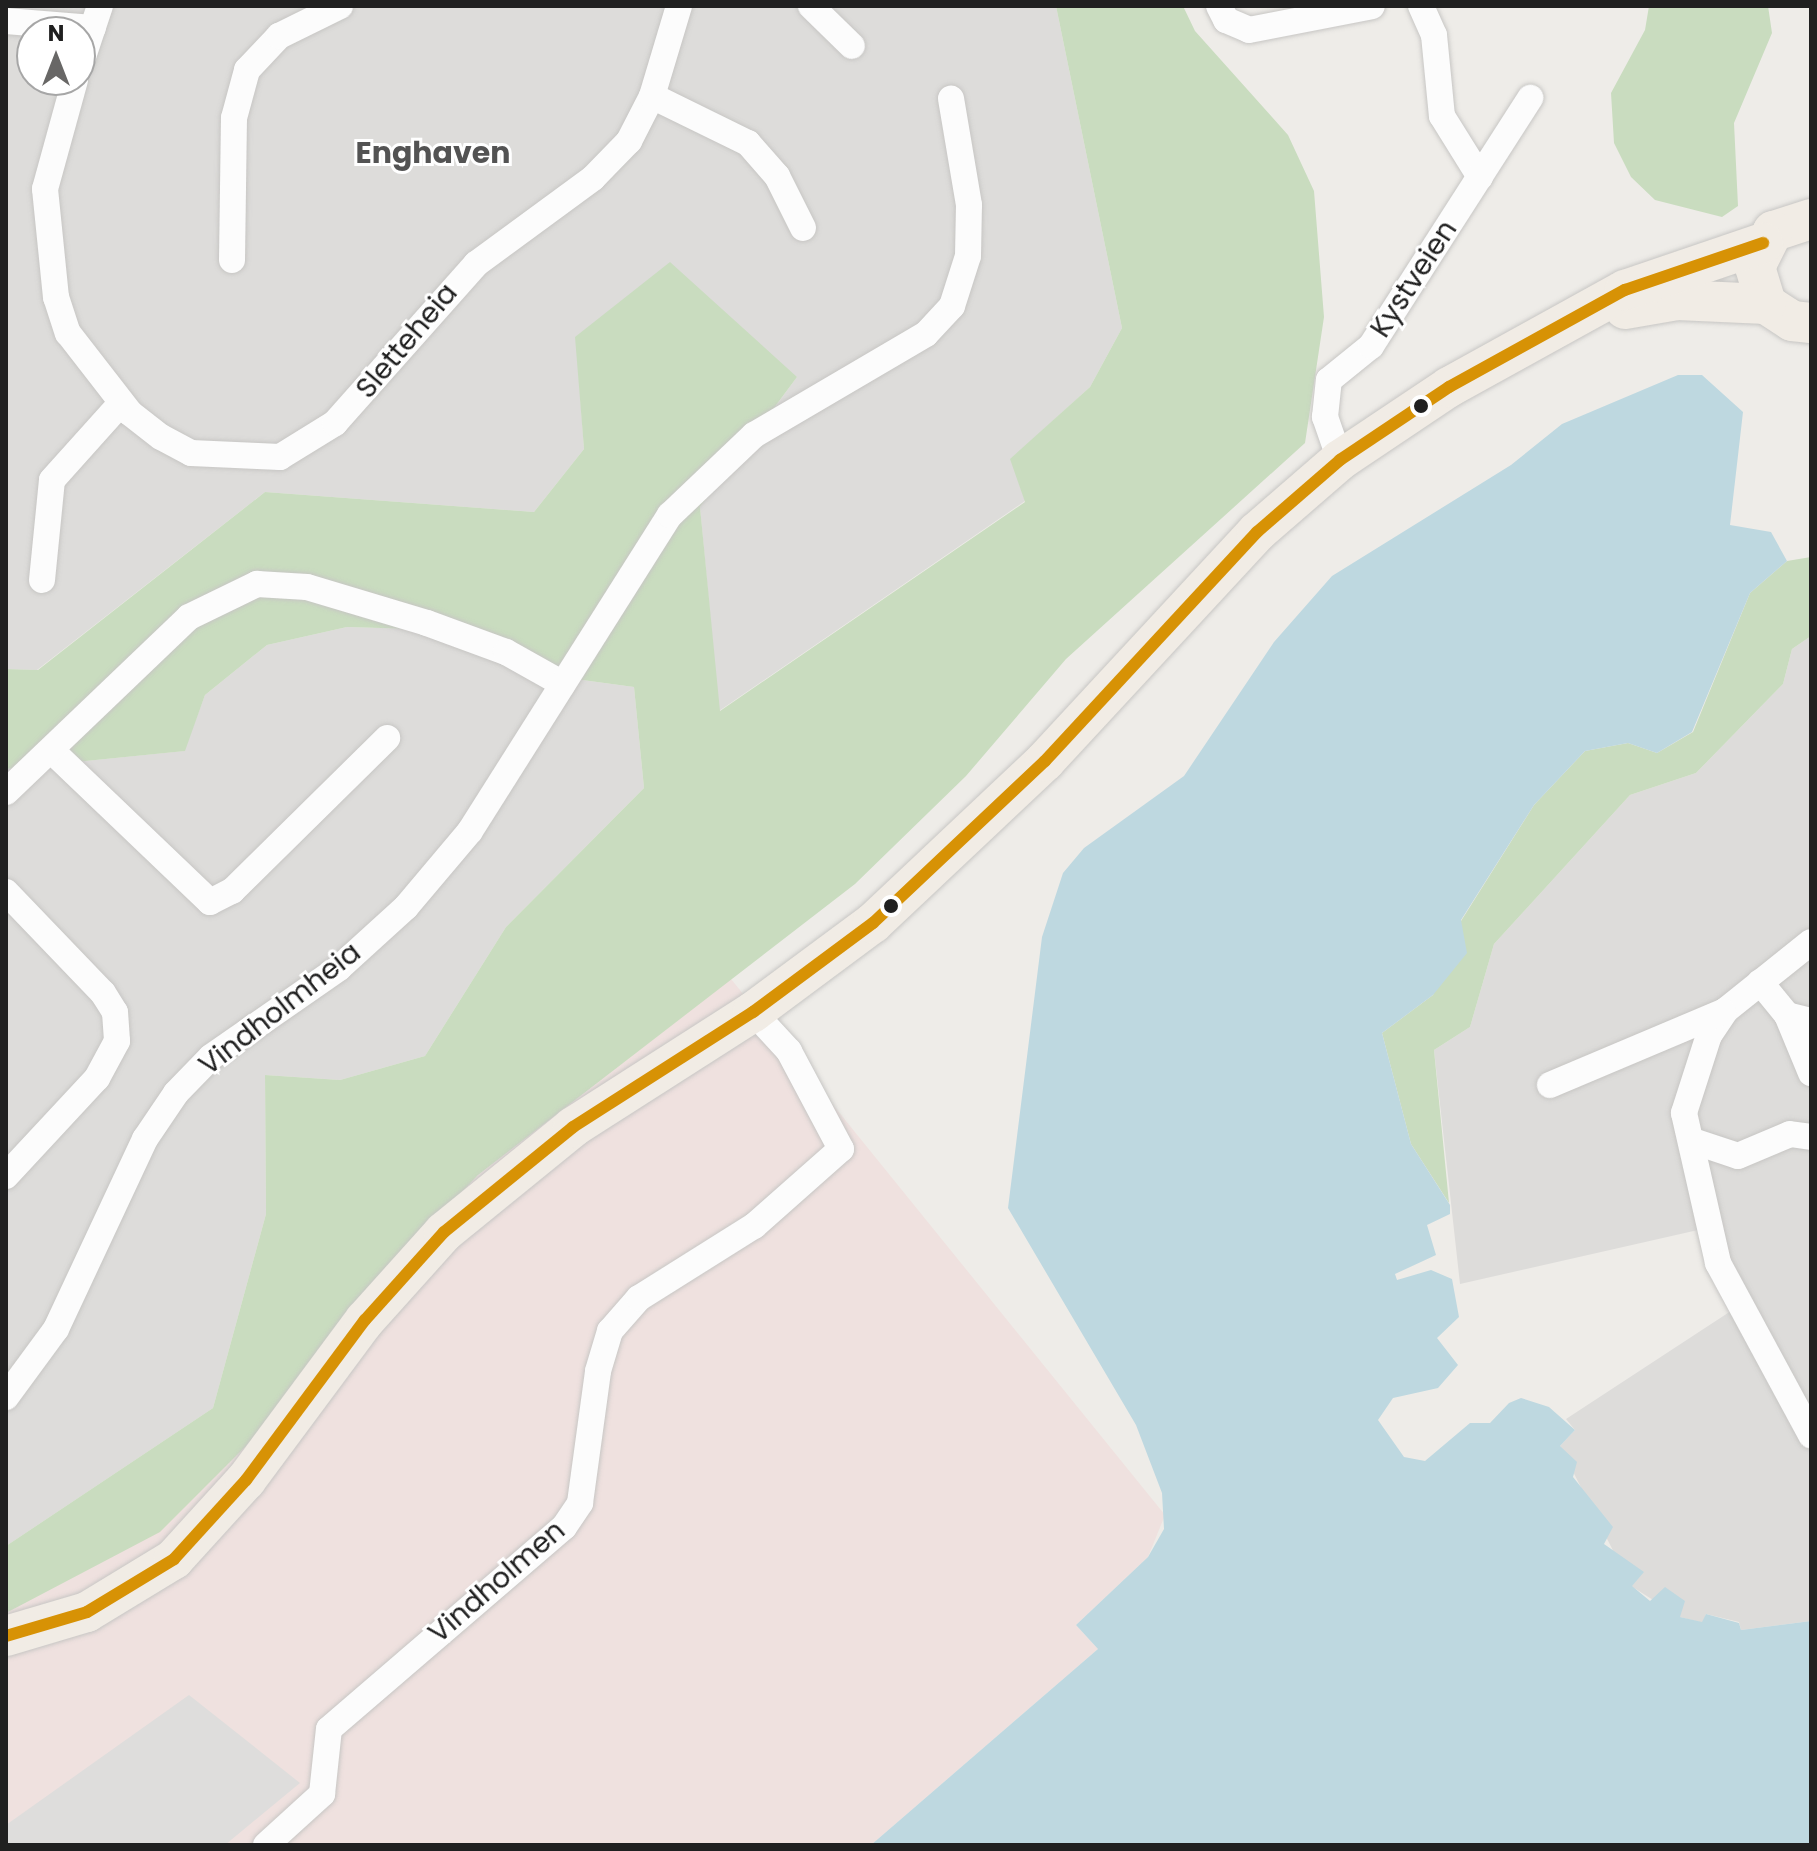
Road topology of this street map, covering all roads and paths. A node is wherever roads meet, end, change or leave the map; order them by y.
1 (340, 6) edge
2 (679, 6) edge
3 (811, 6) edge
4 (1219, 6) edge
5 (1372, 6) edge
6 (1421, 6) edge
7 (852, 46) dead end
8 (70, 96) edge
9 (652, 96) junction
10 (1530, 98) dead end
11 (951, 99) dead end
12 (1480, 177) junction
13 (1808, 217) edge
14 (803, 228) dead end
15 (1763, 243) junction
16 (232, 260) dead end
17 (1601, 310) junction
18 (1795, 322) edge
19 (121, 403) junction
20 (1340, 460) junction
21 (42, 580) dead end
22 (563, 684) junction
23 (387, 738) dead end
24 (51, 750) junction
25 (6, 792) edge
26 (6, 892) edge
27 (1811, 942) edge
28 (1760, 982) junction
29 (1726, 1010) junction
30 (753, 1012) junction
31 (1799, 1018) edge
32 (1811, 1073) edge
33 (1550, 1085) dead end
34 (1811, 1137) edge
35 (1693, 1141) junction
36 (6, 1176) edge
37 (6, 1397) edge
38 (1811, 1435) edge
39 (6, 1636) edge
40 (266, 1845) edge

1 - 16 street
2 - 9 street, Sletteheia
3 - 7 street
4 - 5 street
6 - 12 street
8 - 19 street, Sletteheia
9 - 14 street
9 - 19 street, Sletteheia
10 - 12 street, Kystveien
11 - 22 street, Vindholmheia
12 - 20 street, Kystveien
13 - 15 main road
15 - 17 main road
15 - 18 main road
17 - 18 main road
17 - 20 main road
19 - 21 street
20 - 30 main road
22 - 24 street
22 - 37 street, Vindholmheia
23 - 24 street
24 - 25 street
26 - 36 street
27 - 28 street
28 - 29 street
28 - 31 street
29 - 33 street
29 - 35 street
30 - 39 main road
30 - 40 street, Vindholmen
31 - 32 street
34 - 35 street
35 - 38 street

